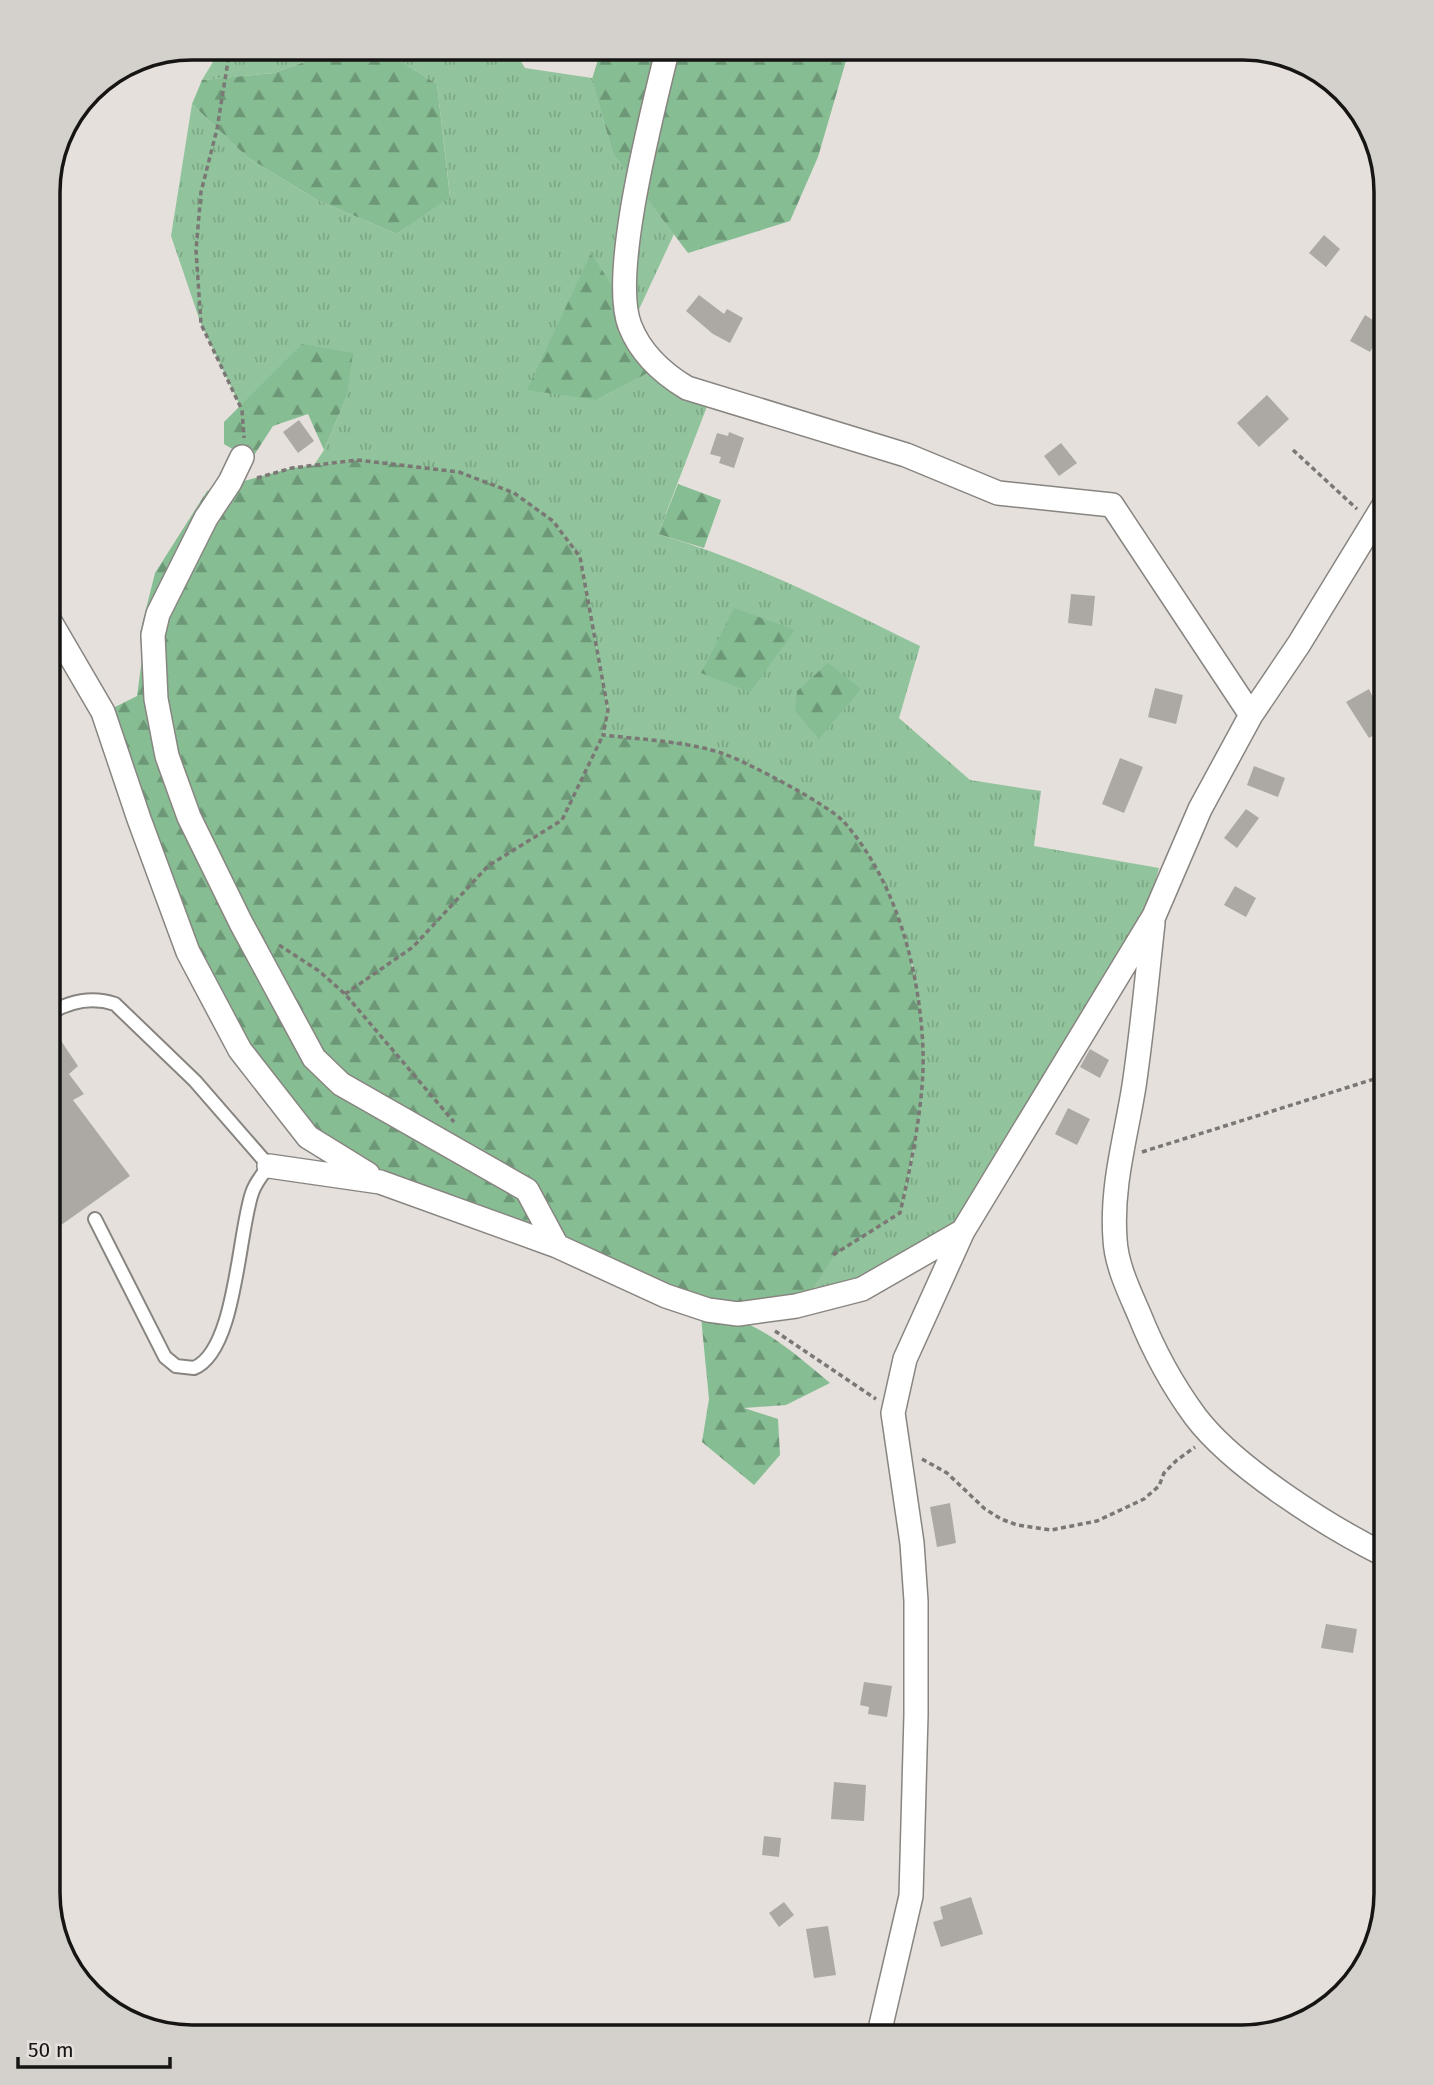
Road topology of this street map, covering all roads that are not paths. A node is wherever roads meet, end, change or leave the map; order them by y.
1 (665, 60) edge
2 (242, 457) road end
3 (1374, 524) edge
4 (60, 638) edge
5 (1251, 715) junction
6 (1154, 916) junction
7 (60, 1008) edge
8 (269, 1166) junction
9 (380, 1182) junction
10 (95, 1219) dead end
11 (963, 1231) junction
12 (557, 1246) junction
13 (1374, 1550) edge
14 (881, 2025) edge

1 - 5 street
2 - 12 street
3 - 5 street
4 - 9 street
5 - 6 street
6 - 11 street
6 - 13 street
7 - 8 lane
8 - 9 street
8 - 10 lane
9 - 12 street
11 - 12 street
11 - 14 street

